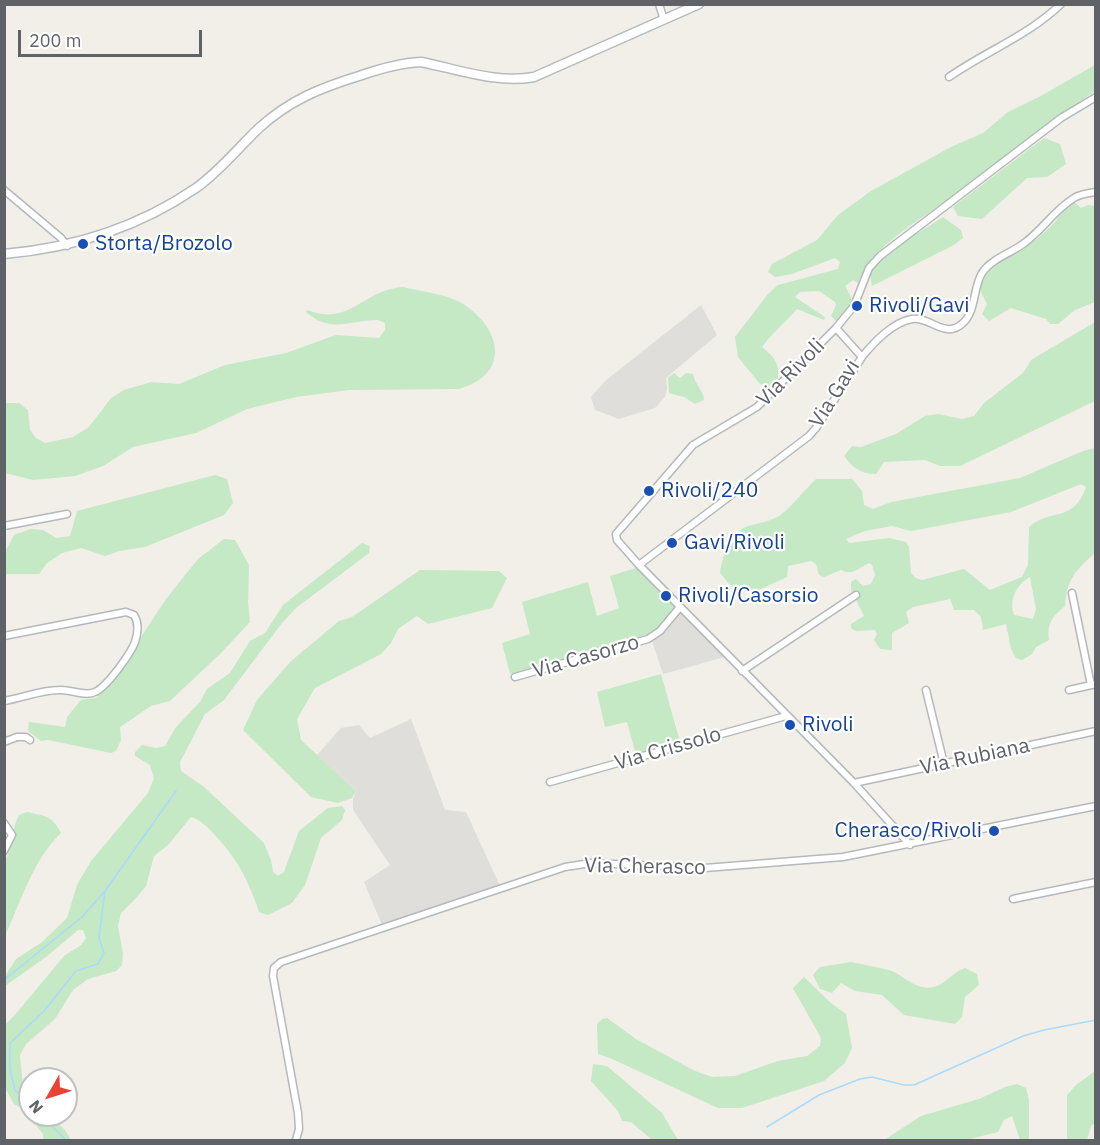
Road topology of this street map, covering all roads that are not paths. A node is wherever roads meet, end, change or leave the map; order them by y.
1 (659, 4) edge
2 (699, 4) edge
3 (1061, 4) edge
4 (664, 20) junction
5 (949, 77) dead end
6 (1095, 97) edge
7 (4, 190) edge
8 (1095, 192) edge
9 (67, 246) junction
10 (4, 254) edge
11 (836, 328) junction
12 (862, 357) junction
13 (67, 514) dead end
14 (4, 526) edge
15 (639, 565) junction
16 (1072, 593) dead end
17 (856, 595) dead end
18 (680, 607) junction
19 (4, 636) edge
20 (742, 670) junction
21 (515, 677) dead end
22 (1093, 684) edge
23 (926, 690) dead end
24 (1069, 690) dead end
25 (4, 701) edge
26 (786, 716) junction
27 (1095, 731) edge
28 (30, 740) dead end
29 (4, 742) edge
30 (944, 764) junction
31 (550, 782) dead end
32 (854, 783) junction
33 (1095, 806) edge
34 (4, 823) edge
35 (910, 845) junction
36 (4, 851) edge
37 (1095, 882) edge
38 (1013, 899) dead end
39 (296, 1140) edge

1 - 4 street
2 - 4 main road
3 - 5 street
4 - 9 main road
6 - 11 street, Via Rivoli
7 - 9 street
8 - 12 street
9 - 10 main road
11 - 12 street, Via Gavi
11 - 15 street, Via Rivoli
12 - 15 street, Via Gavi
13 - 14 street
15 - 18 street, Via Rivoli
16 - 22 street
17 - 20 street
18 - 20 street, Via Rivoli
18 - 21 street, Via Casorzo
19 - 25 street
20 - 26 street, Via Rivoli
22 - 24 street
23 - 30 street
26 - 31 street, Via Crissolo
26 - 32 street, Via Rivoli
27 - 30 street, Via Rubiana
28 - 29 street
30 - 32 street, Via Rubiana
32 - 35 street, Via Rivoli
33 - 35 street, Via Cherasco
34 - 36 street
35 - 39 street, Via Cherasco
37 - 38 street

